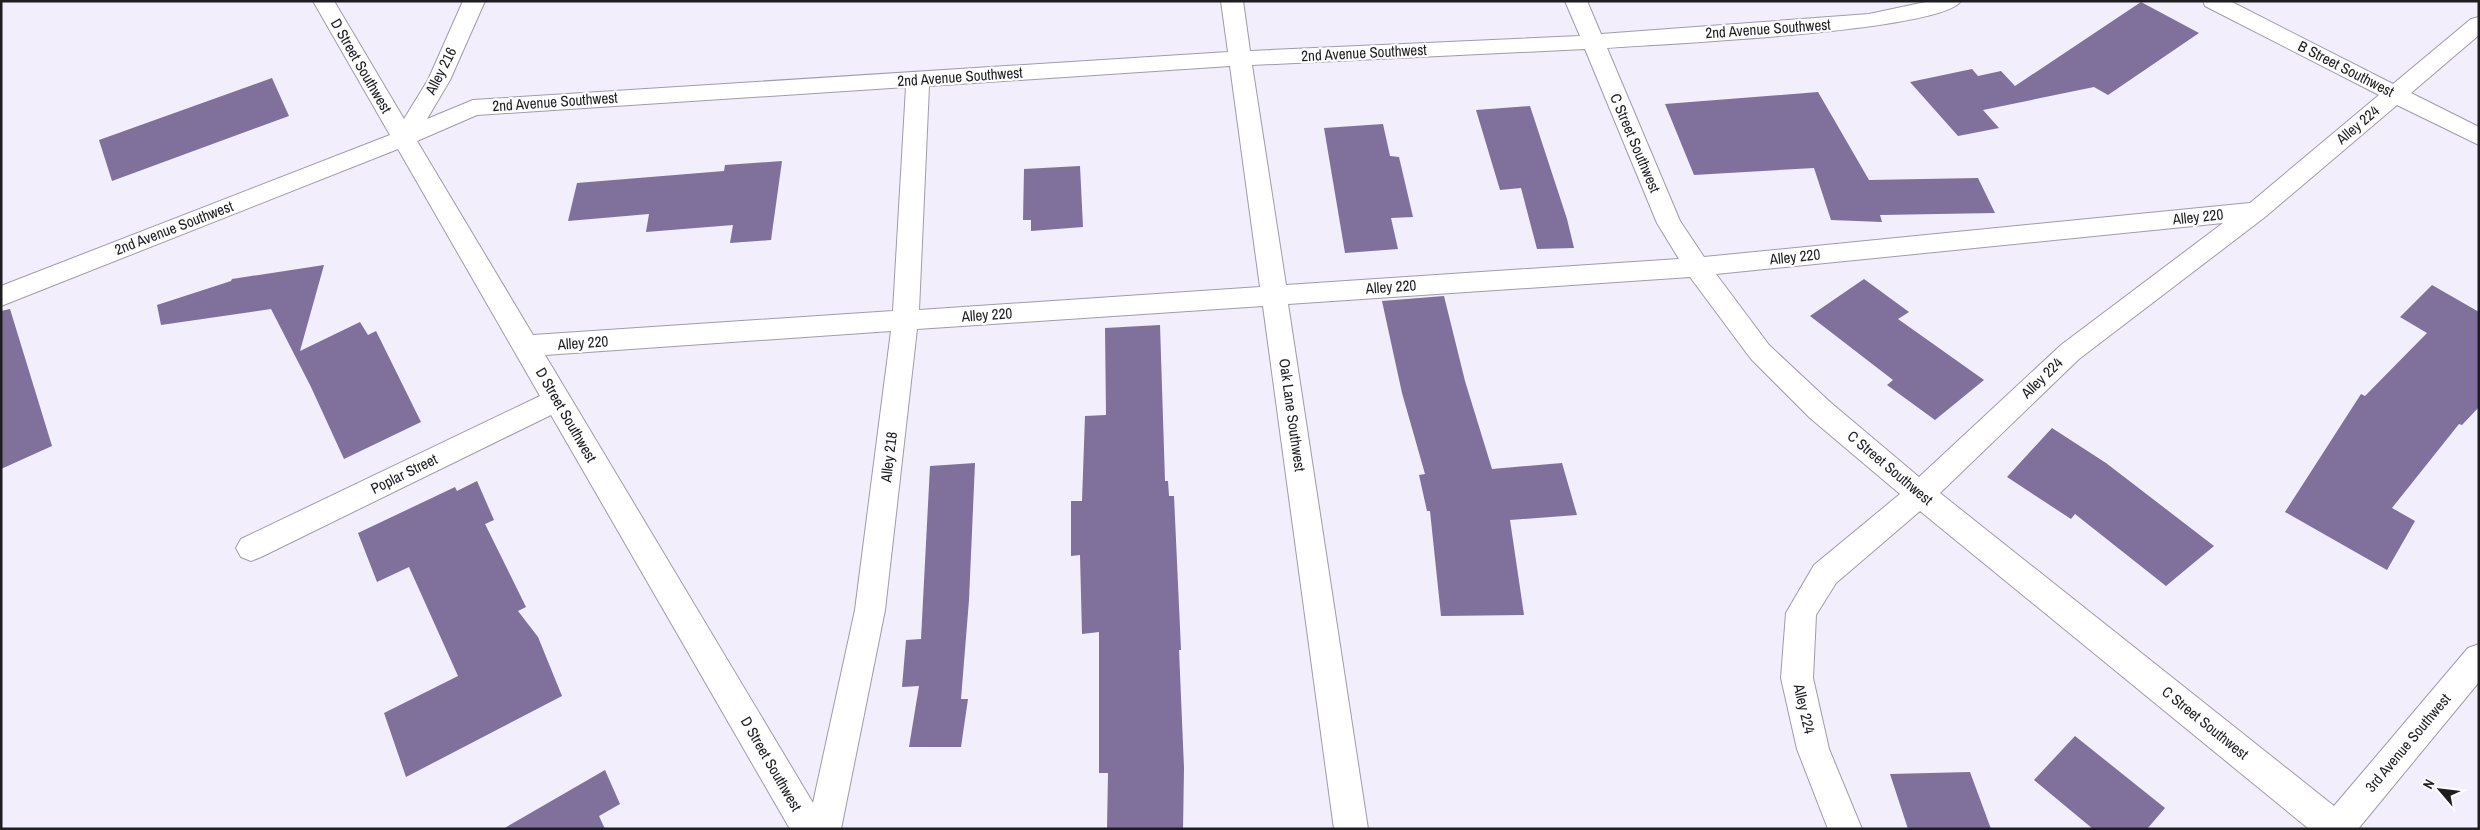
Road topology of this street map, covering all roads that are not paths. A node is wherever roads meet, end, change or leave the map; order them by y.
1 (323, 1) edge
2 (474, 1) edge
3 (1232, 1) edge
4 (1576, 1) edge
5 (1951, 1) edge
6 (2213, 1) edge
7 (2479, 24) edge
8 (1592, 42) junction
9 (1241, 58) junction
10 (918, 80) junction
11 (2396, 94) junction
12 (2479, 137) edge
13 (404, 138) junction
14 (2256, 211) junction
15 (1697, 267) junction
16 (1275, 294) junction
17 (1, 296) edge
18 (906, 321) junction
19 (526, 346) junction
20 (558, 400) junction
21 (1920, 494) junction
22 (251, 548) dead end
23 (2479, 658) edge
24 (809, 829) edge
25 (824, 829) edge
26 (1351, 829) edge
27 (1845, 829) edge
28 (2336, 829) edge

1 - 13 street, D Street Southwest
2 - 13 street, Alley 216
3 - 9 street, Oak Lane Southwest
4 - 8 street, C Street Southwest
5 - 8 street, 2nd Avenue Southwest
6 - 11 street, B Street Southwest
7 - 11 street, Alley 224
8 - 9 street, 2nd Avenue Southwest
8 - 15 street, C Street Southwest
9 - 10 street, 2nd Avenue Southwest
9 - 16 street, Oak Lane Southwest
10 - 13 street, 2nd Avenue Southwest
10 - 18 street, Alley 218
11 - 12 street, B Street Southwest
11 - 14 street, Alley 224
13 - 17 street, 2nd Avenue Southwest
13 - 19 street, D Street Southwest
14 - 15 street, Alley 220
14 - 21 street, Alley 224
15 - 16 street, Alley 220
15 - 21 street, C Street Southwest
16 - 18 street, Alley 220
16 - 26 street, Oak Lane Southwest
18 - 19 street, Alley 220
18 - 25 street, Alley 218
19 - 20 street, D Street Southwest
20 - 22 street, Poplar Street
20 - 24 street, D Street Southwest
21 - 27 street, Alley 224
21 - 28 street, C Street Southwest
23 - 28 street, 3rd Avenue Southwest

